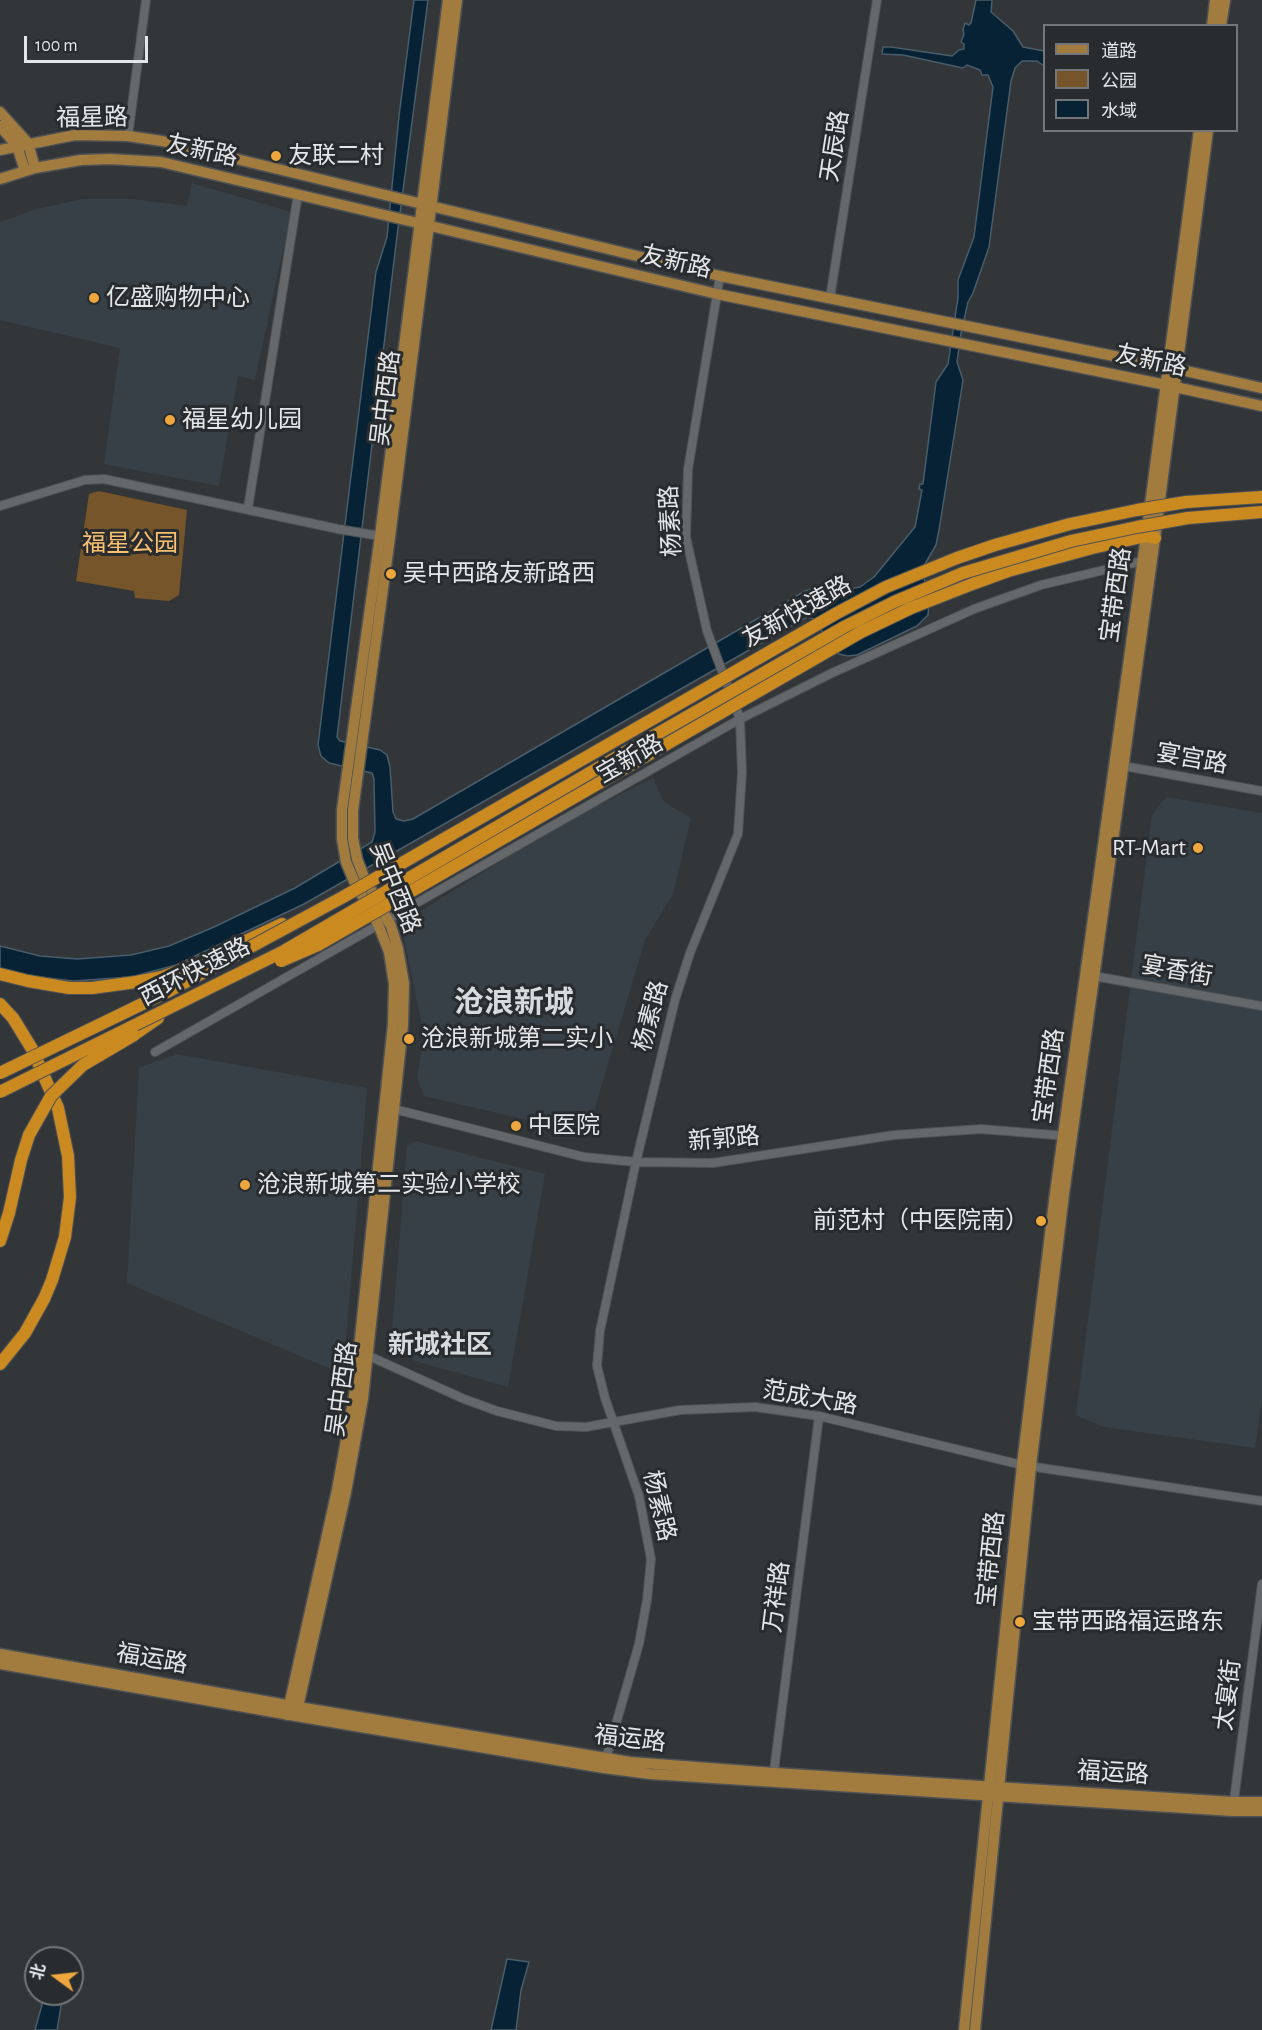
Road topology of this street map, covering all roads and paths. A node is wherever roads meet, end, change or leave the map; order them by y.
1 (146, 0) edge
2 (448, 0) edge
3 (457, 0) edge
4 (877, 0) edge
5 (1215, 0) edge
6 (1225, 0) edge
7 (1212, 24) edge
8 (1221, 24) edge
9 (0, 112) edge
10 (0, 126) edge
11 (1198, 132) edge
12 (1208, 132) edge
13 (128, 136) junction
14 (22, 144) junction
15 (186, 146) joint
16 (0, 150) edge
17 (81, 160) joint
18 (30, 170) junction
19 (0, 179) edge
20 (298, 194) junction
21 (427, 205) junction
22 (424, 224) junction
23 (720, 276) junction
24 (717, 294) junction
25 (830, 298) junction
26 (1172, 368) junction
27 (1170, 387) junction
28 (1262, 388) edge
29 (1262, 406) edge
30 (1262, 495) edge
31 (0, 506) edge
32 (248, 508) junction
33 (1262, 512) edge
34 (385, 537) junction
35 (1150, 537) junction
36 (1147, 562) junction
37 (740, 719) junction
38 (1119, 765) junction
39 (352, 775) junction
40 (1262, 791) edge
41 (392, 869) joint
42 (359, 879) junction
43 (404, 881) joint
44 (343, 897) junction
45 (366, 916) junction
46 (383, 921) junction
47 (284, 951) junction
48 (0, 974) edge
49 (1089, 975) junction
50 (0, 1004) edge
51 (177, 1005) junction
52 (1262, 1006) edge
53 (132, 1036) junction
54 (155, 1052) dead end
55 (0, 1073) edge
56 (0, 1092) edge
57 (389, 1108) junction
58 (1067, 1136) junction
59 (636, 1162) junction
60 (0, 1243) edge
61 (364, 1356) junction
62 (0, 1364) edge
63 (819, 1416) junction
64 (614, 1422) junction
65 (1027, 1466) junction
66 (1262, 1501) edge
67 (1262, 1584) edge
68 (0, 1654) edge
69 (0, 1664) edge
70 (87, 1674) junction
71 (293, 1711) junction
72 (605, 1763) junction
73 (773, 1778) junction
74 (993, 1791) junction
75 (1262, 1802) edge
76 (1233, 1807) junction
77 (1262, 1811) edge
78 (982, 1907) junction
79 (964, 2030) edge
80 (975, 2030) edge

1 - 13 street
2 - 21 main road, 吴中西路
3 - 21 main road, 吴中西路
4 - 25 street, 天辰路
5 - 7 main road
6 - 8 main road
9 - 14 main road
10 - 14 main road
11 - 26 main road, 宝带西路
12 - 26 main road, 宝带西路
13 - 14 main road, 福星路
13 - 15 main road, 福星路
14 - 16 main road, 福星路
14 - 18 main road
15 - 21 main road, 友新路
17 - 18 main road, 福星路
17 - 20 main road, 友新路
18 - 19 main road, 福星路
20 - 22 main road, 友新路
20 - 32 street
21 - 22 main road, 吴中西路
21 - 23 main road, 友新路
22 - 24 main road, 友新路
22 - 34 main road, 吴中西路
23 - 24 street, 杨素路
23 - 25 main road, 友新路
24 - 27 main road, 友新路
24 - 37 street, 杨素路
25 - 26 main road, 友新路
26 - 27 main road, 宝带西路
26 - 28 main road, 友新路
27 - 29 main road, 友新路
27 - 35 main road, 宝带西路
30 - 41 highway, 友新快速路, bridge
31 - 32 street
32 - 34 street
33 - 43 highway, 友新快速路, bridge
34 - 39 main road, 吴中西路
35 - 36 main road, 宝带西路
35 - 45 highway, bridge
36 - 37 street, 宝新路
36 - 38 main road, 宝带西路
37 - 46 street, 宝新路
37 - 59 street, 杨素路
38 - 40 street, 宴宫路
38 - 49 main road, 宝带西路
39 - 42 main road, 吴中西路
39 - 42 main road, 吴中西路
41 - 44 highway, 西环快速路, bridge
42 - 46 main road, 吴中西路
43 - 47 highway, 西环快速路, bridge
44 - 48 highway, bridge
44 - 55 highway, 西环快速路, bridge
45 - 47 highway, bridge
45 - 53 highway, bridge
46 - 54 street, 宝新路
46 - 57 main road, 吴中西路
47 - 51 highway, 西环快速路, bridge
49 - 52 street, 宴香街
49 - 58 main road, 宝带西路
50 - 62 highway, bridge
51 - 53 highway, bridge
51 - 56 highway, 西环快速路, bridge
53 - 60 highway, bridge
57 - 59 street, 新郭路
57 - 61 main road, 吴中西路
58 - 59 street, 新郭路
58 - 65 main road, 宝带西路
59 - 64 street, 杨素路
61 - 64 street, 范成大路
61 - 71 main road, 吴中西路
63 - 64 street, 范成大路
63 - 65 street, 范成大路
63 - 73 street, 万祥路
64 - 72 street, 杨素路
65 - 66 street, 范成大路
65 - 74 main road, 宝带西路
67 - 76 street, 太宴街
68 - 70 main road, 福运路
69 - 70 main road, 福运路
70 - 71 main road, 福运路
71 - 72 main road, 福运路
72 - 73 main road, 福运路
73 - 74 main road, 福运路
74 - 76 main road, 福运路
74 - 78 main road, 宝带西路
75 - 76 main road, 福运路
76 - 77 main road, 福运路
78 - 79 main road, 宝带西路
78 - 80 main road, 宝带西路

